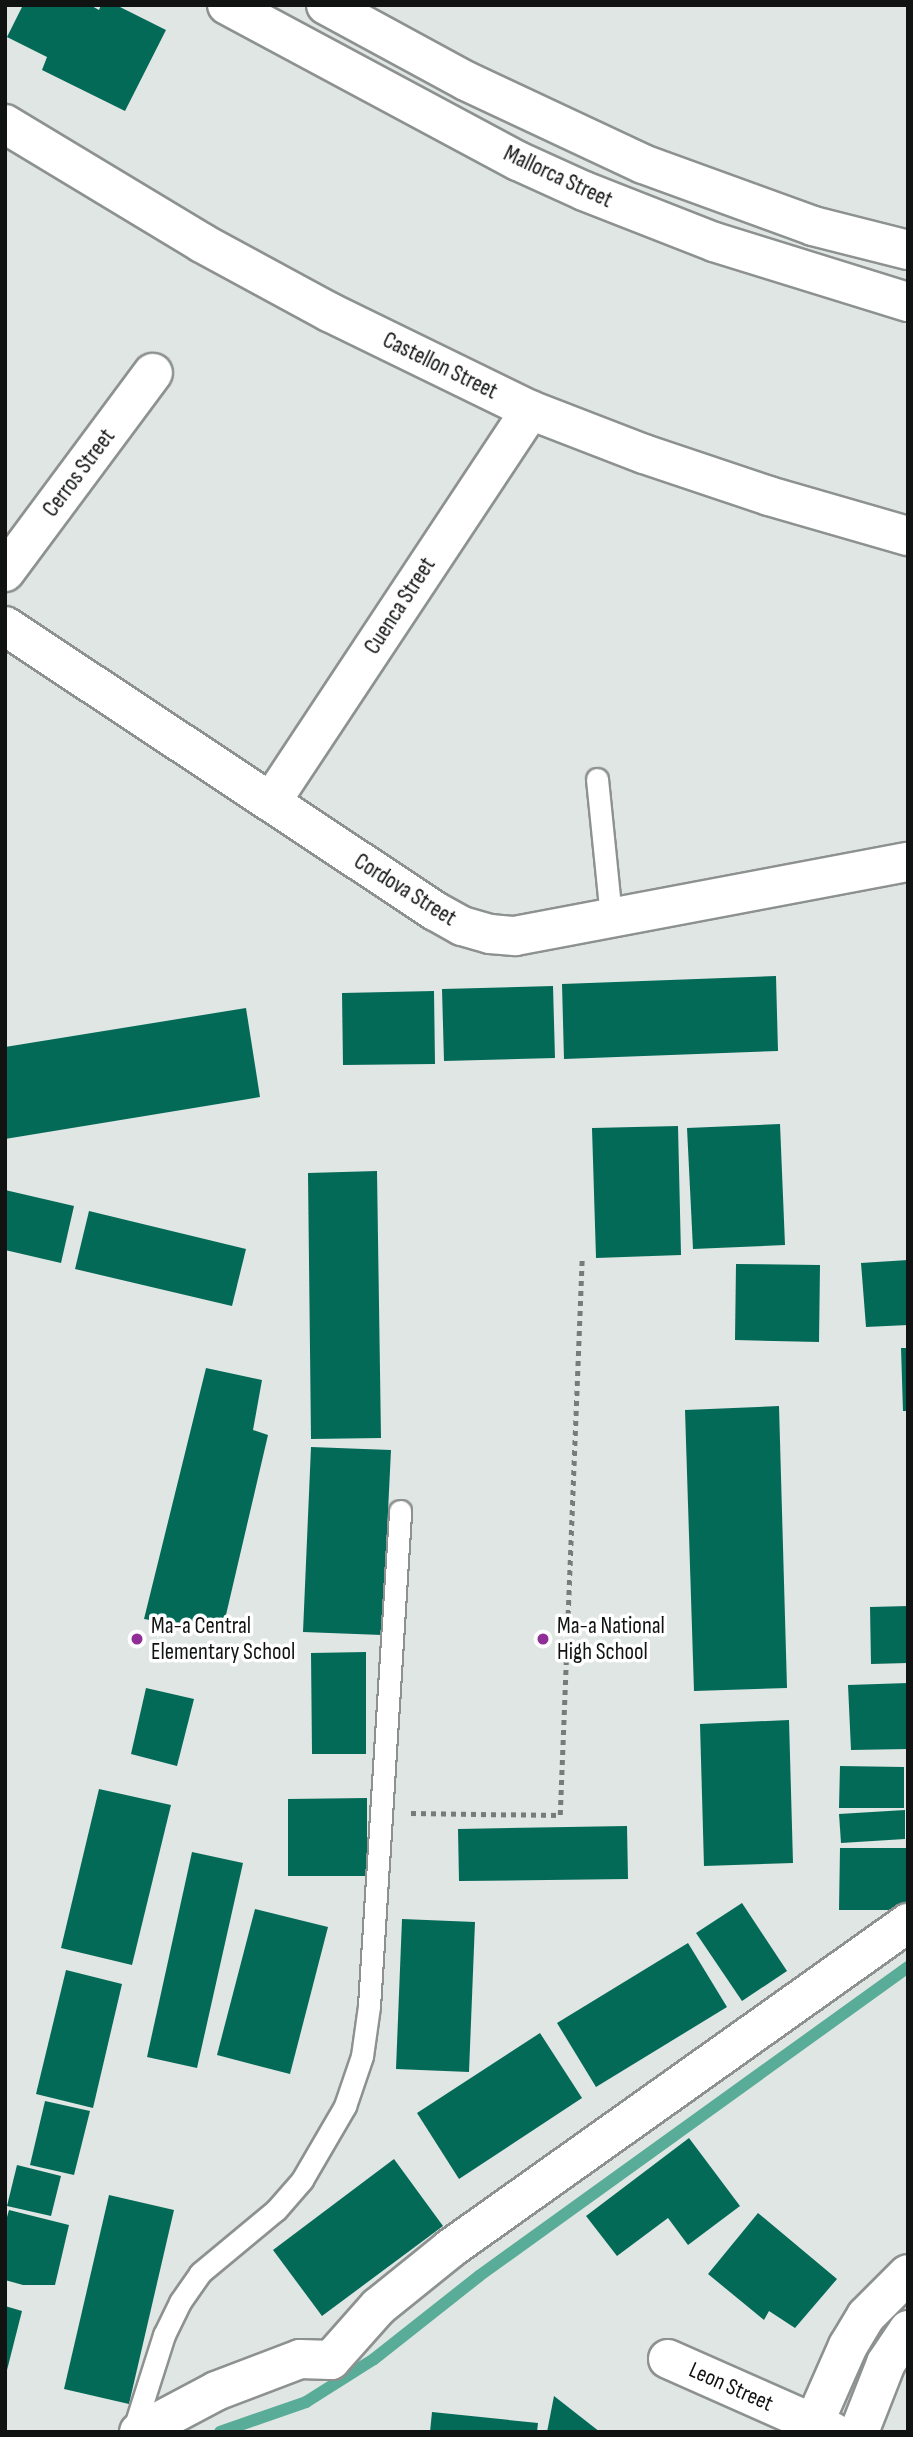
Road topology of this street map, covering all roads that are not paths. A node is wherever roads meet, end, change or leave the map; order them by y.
1 (228, 5) edge
2 (326, 5) edge
3 (5, 124) edge
4 (908, 250) edge
5 (908, 302) edge
6 (153, 373) dead end
7 (530, 410) junction
8 (908, 537) edge
9 (5, 572) edge
10 (5, 626) edge
11 (597, 779) dead end
12 (271, 802) junction
13 (908, 862) edge
14 (611, 916) junction
15 (400, 1511) dead end
16 (908, 1923) edge
17 (908, 2274) edge
18 (908, 2330) edge
19 (668, 2359) dead end
20 (819, 2429) edge
21 (133, 2432) edge
22 (138, 2432) edge
23 (859, 2432) edge

1 - 5 street, Mallorca Street
2 - 4 street, Mallorca Street
3 - 7 street, Castellon Street
6 - 9 street, Cerros Street
7 - 8 street, Castellon Street
7 - 12 street, Cuenca Street
10 - 12 street, Cordova Street
11 - 14 lane
12 - 14 street, Cordova Street
13 - 14 street, Cordova Street
15 - 21 lane
16 - 22 street
17 - 20 street
18 - 23 street
19 - 20 street, Leon Street

